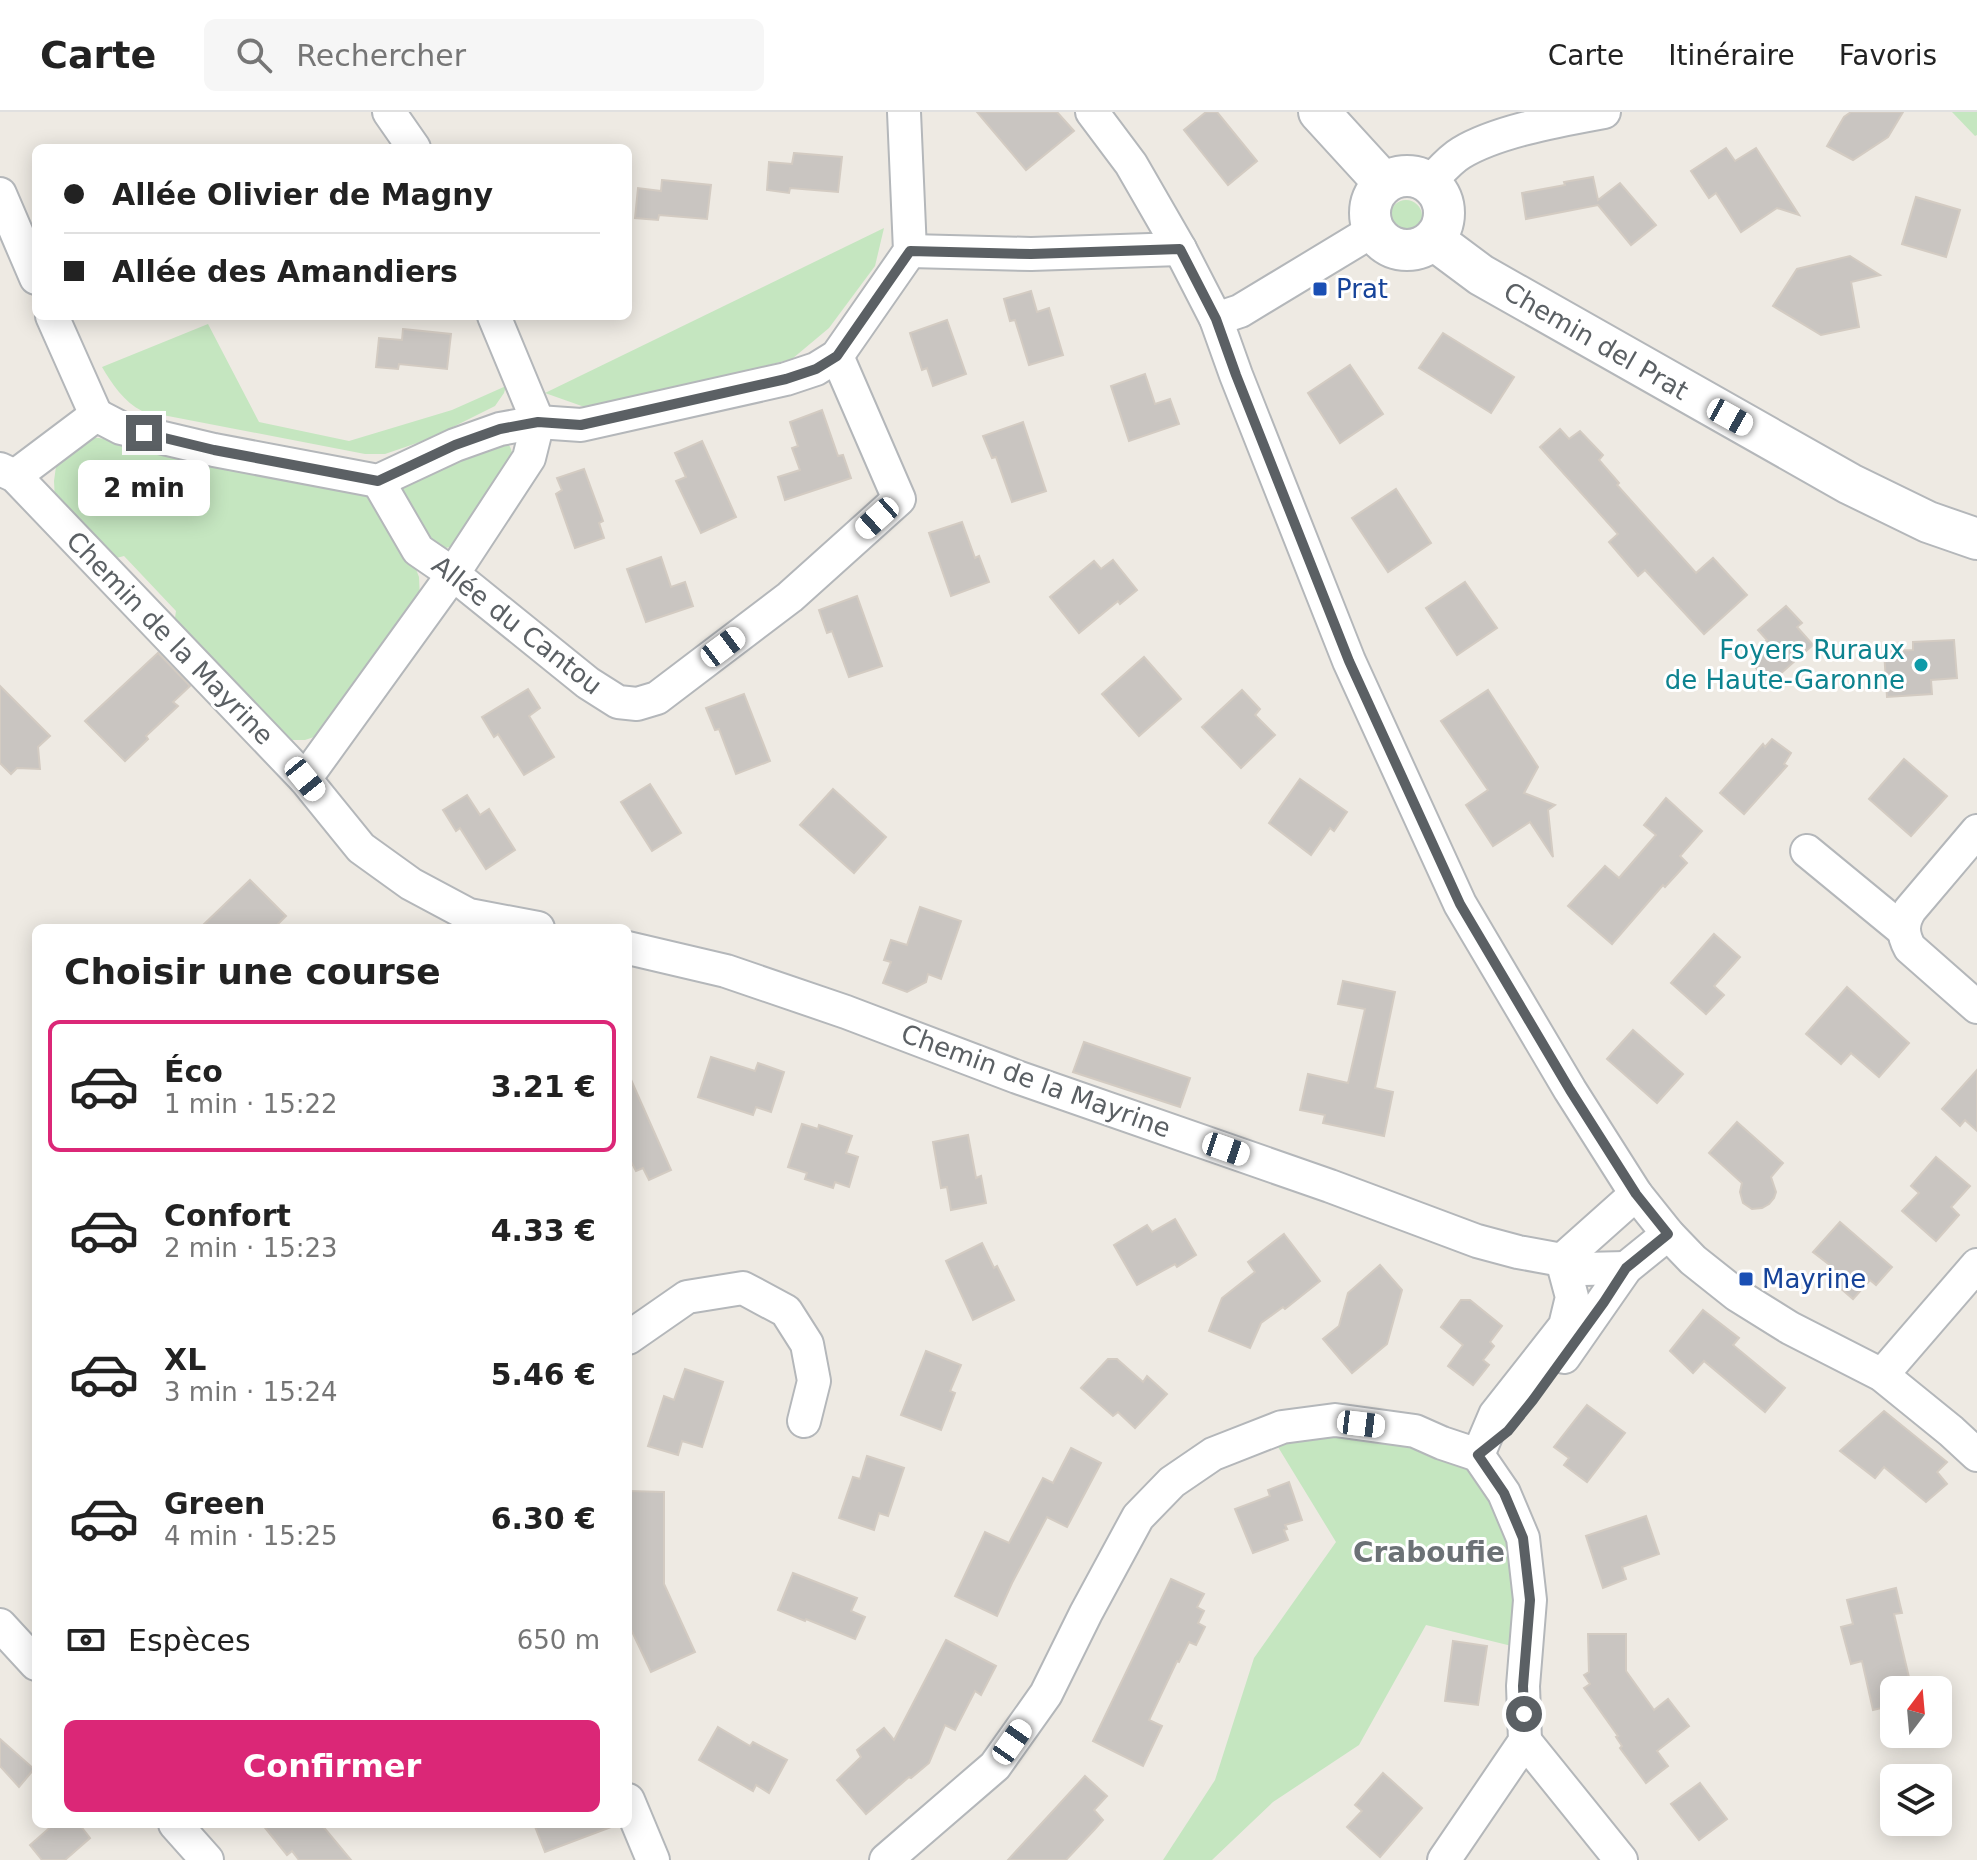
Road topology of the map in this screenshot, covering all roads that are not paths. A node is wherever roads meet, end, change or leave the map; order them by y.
1 (389, 112) edge
2 (904, 112) edge
3 (1092, 112) edge
4 (1319, 112) edge
5 (1604, 112) edge
6 (411, 144) edge
7 (1384, 183) junction
8 (1429, 183) junction
9 (0, 194) edge
10 (1374, 230) junction
11 (1434, 240) junction
12 (1180, 249) junction
13 (910, 251) junction
14 (32, 269) edge
15 (1216, 319) junction
16 (54, 320) edge
17 (496, 320) edge
18 (837, 356) junction
19 (96, 415) junction
20 (538, 422) junction
21 (8, 473) edge
22 (378, 481) junction
23 (1977, 539) edge
24 (453, 574) junction
25 (305, 779) junction
26 (1977, 831) edge
27 (1807, 851) dead end
28 (468, 921) edge
29 (498, 924) edge
30 (1903, 930) junction
31 (632, 949) edge
32 (1977, 1007) edge
33 (1636, 1194) junction
34 (1668, 1234) junction
35 (1562, 1260) junction
36 (1977, 1265) edge
37 (1626, 1268) junction
38 (632, 1335) edge
39 (1882, 1375) junction
40 (804, 1421) dead end
41 (1478, 1455) junction
42 (1977, 1455) edge
43 (0, 1625) edge
44 (32, 1660) edge
45 (1525, 1741) junction
46 (632, 1810) edge
47 (179, 1828) edge
48 (207, 1860) edge
49 (653, 1860) edge
50 (886, 1860) edge
51 (1444, 1860) edge
52 (1621, 1860) edge

1 - 6 street
2 - 13 street
3 - 12 street
4 - 7 street
5 - 8 street
7 - 8 street
7 - 10 street
8 - 11 street
9 - 14 street
10 - 11 street
10 - 15 street
11 - 23 street, Chemin del Prat
12 - 13 street
12 - 15 street
13 - 18 street
15 - 33 street
16 - 19 street
17 - 20 street
18 - 20 street
18 - 24 street, Allée du Cantou
19 - 21 street
19 - 22 street
20 - 22 street
20 - 24 street
21 - 25 street, Chemin de la Mayrine
22 - 24 street, Allée du Cantou
24 - 25 street
25 - 28 street, Chemin de la Mayrine
26 - 30 street
27 - 30 street
28 - 29 street, Chemin de la Mayrine
30 - 32 street
31 - 35 street, Chemin de la Mayrine
33 - 34 street
33 - 35 street
34 - 37 street
34 - 39 street
35 - 37 street, Chemin de la Mayrine
35 - 41 street
36 - 39 street
37 - 41 street
38 - 40 street
39 - 42 street
41 - 45 street
41 - 50 street
43 - 44 street
45 - 51 street
45 - 52 street
46 - 49 street
47 - 48 street

